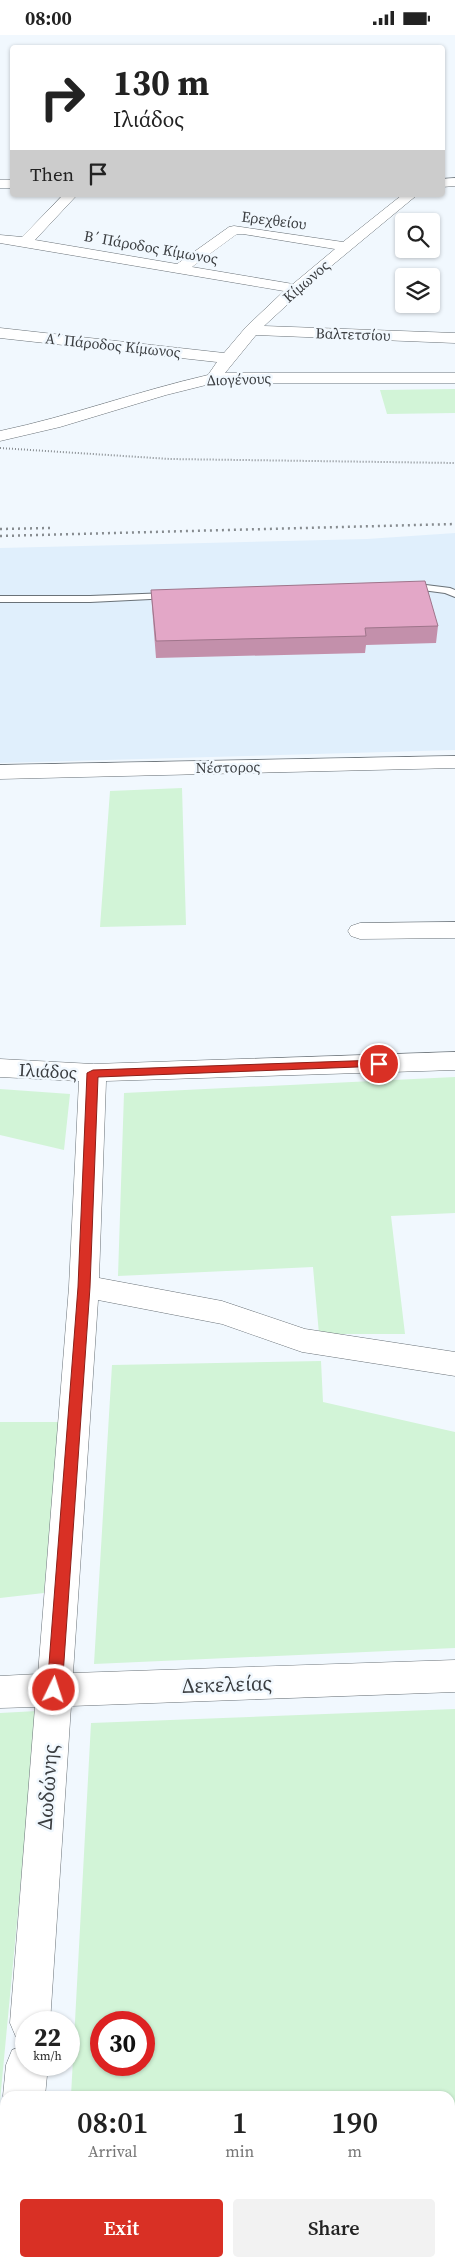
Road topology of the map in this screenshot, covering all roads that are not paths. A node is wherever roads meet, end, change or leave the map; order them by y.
1 (68, 197) edge
2 (408, 197) edge
3 (0, 239) edge
4 (25, 242) junction
5 (346, 247) junction
6 (179, 269) junction
7 (296, 289) junction
8 (251, 330) junction
9 (0, 333) edge
10 (455, 338) edge
11 (226, 358) junction
12 (214, 378) junction
13 (455, 378) edge
14 (0, 436) edge
15 (398, 587) edge
16 (455, 594) edge
17 (180, 595) edge
18 (0, 599) edge
19 (455, 762) edge
20 (0, 772) edge
21 (455, 930) edge
22 (360, 931) dead end
23 (455, 1061) edge
24 (0, 1068) edge
25 (93, 1073) junction
26 (84, 1287) junction
27 (455, 1364) edge
28 (455, 1676) edge
29 (54, 1690) junction
30 (0, 1692) edge
31 (31, 2011) edge
32 (25, 2076) edge
33 (24, 2091) edge

1 - 4 street
2 - 5 street, Κίμωνος
3 - 4 street, Β΄ Πάροδος Κίμωνος
4 - 6 street, Β΄ Πάροδος Κίμωνος
5 - 6 street, Ερεχθείου
5 - 7 street, Κίμωνος
6 - 7 street, Β΄ Πάροδος Κίμωνος
7 - 8 street, Κίμωνος
8 - 10 street, Βαλτετσίου
8 - 11 street, Κίμωνος
9 - 11 street, Α΄ Πάροδος Κίμωνος
11 - 12 street, Κίμωνος
12 - 13 street, Διογένους
12 - 14 street, Διογένους
15 - 16 lane
17 - 18 lane
19 - 20 street, Νέστορος
21 - 22 street
23 - 25 street, Ιλιάδος
24 - 25 street, Ιλιάδος
25 - 26 street, Δωδώνης
26 - 27 street
26 - 29 street, Δωδώνης
28 - 29 street, Δεκελείας
29 - 30 street, Δεκελείας
29 - 31 street, Δωδώνης
32 - 33 street

